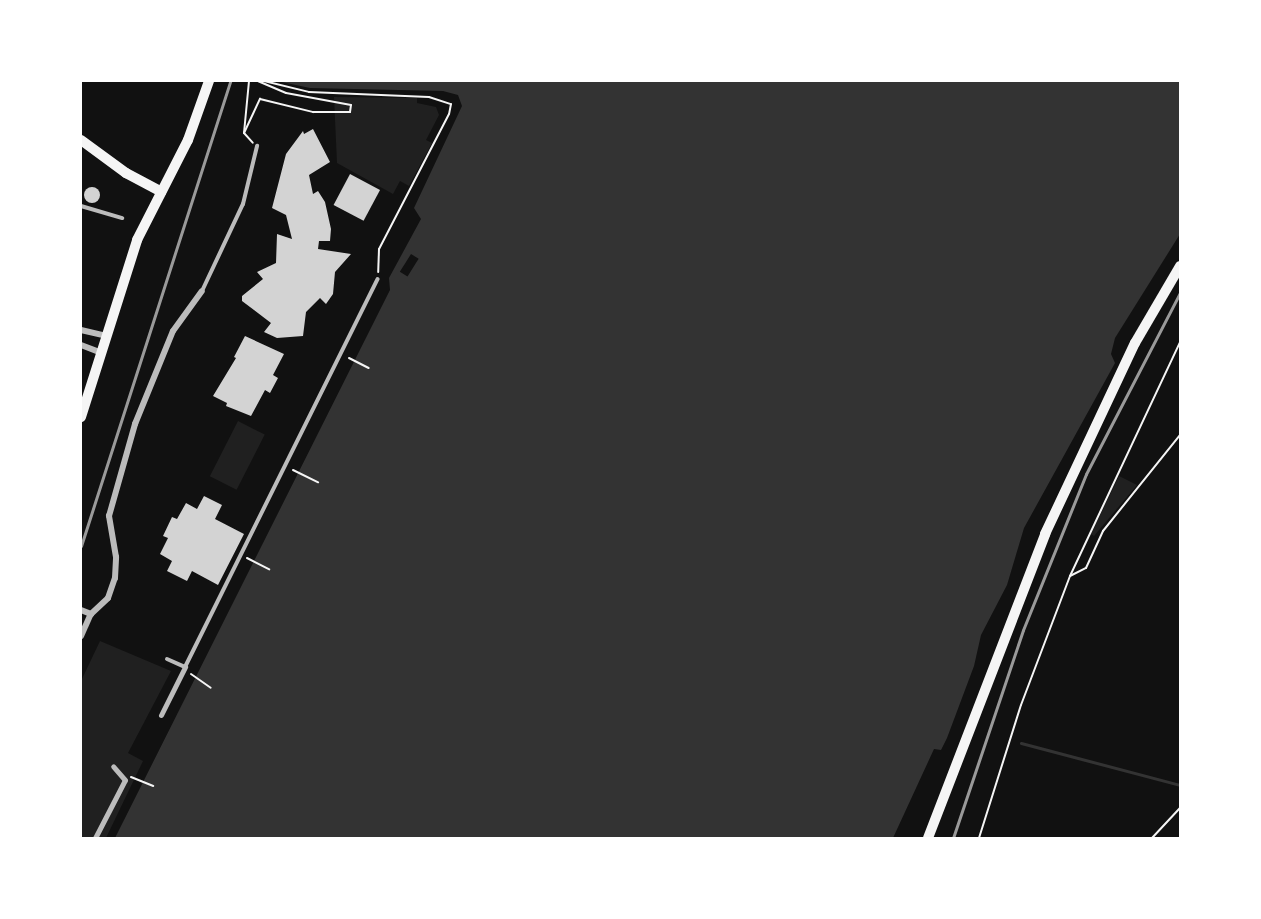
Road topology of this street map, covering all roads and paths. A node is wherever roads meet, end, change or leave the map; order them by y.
1 (209, 81) edge
2 (249, 81) edge
3 (258, 81) edge
4 (264, 81) edge
5 (244, 133) junction
6 (81, 140) edge
7 (257, 146) joint
8 (160, 192) junction
9 (81, 206) edge
10 (122, 218) dead end
11 (1180, 266) edge
12 (378, 279) joint
13 (202, 291) joint
14 (81, 330) edge
15 (107, 336) junction
16 (1180, 342) edge
17 (81, 345) edge
18 (102, 353) junction
19 (349, 358) dead end
20 (369, 368) dead end
21 (81, 417) edge
22 (1180, 435) edge
23 (293, 470) dead end
24 (318, 482) dead end
25 (241, 555) junction
26 (269, 569) dead end
27 (1070, 576) junction
28 (81, 610) edge
29 (91, 614) junction
30 (81, 636) edge
31 (167, 659) dead end
32 (185, 667) junction
33 (211, 688) dead end
34 (161, 715) dead end
35 (113, 766) dead end
36 (125, 780) junction
37 (153, 786) dead end
38 (1180, 808) edge
39 (95, 838) edge
40 (928, 838) edge
41 (979, 838) edge
42 (1152, 838) edge

1 - 8 main road
2 - 5 path
3 - 5 path
4 - 12 path
5 - 7 path
6 - 8 main road
7 - 13 lane
8 - 15 main road
9 - 10 lane
11 - 40 main road
12 - 25 lane
13 - 29 street
14 - 15 street
15 - 18 main road
16 - 27 path
17 - 18 street
18 - 21 main road
19 - 20 path
22 - 27 path
23 - 24 path
25 - 26 path
25 - 32 lane
27 - 41 path
28 - 29 street
29 - 30 street
31 - 32 lane
32 - 33 path
32 - 34 street
35 - 36 street
36 - 37 path
36 - 39 street
38 - 42 path

